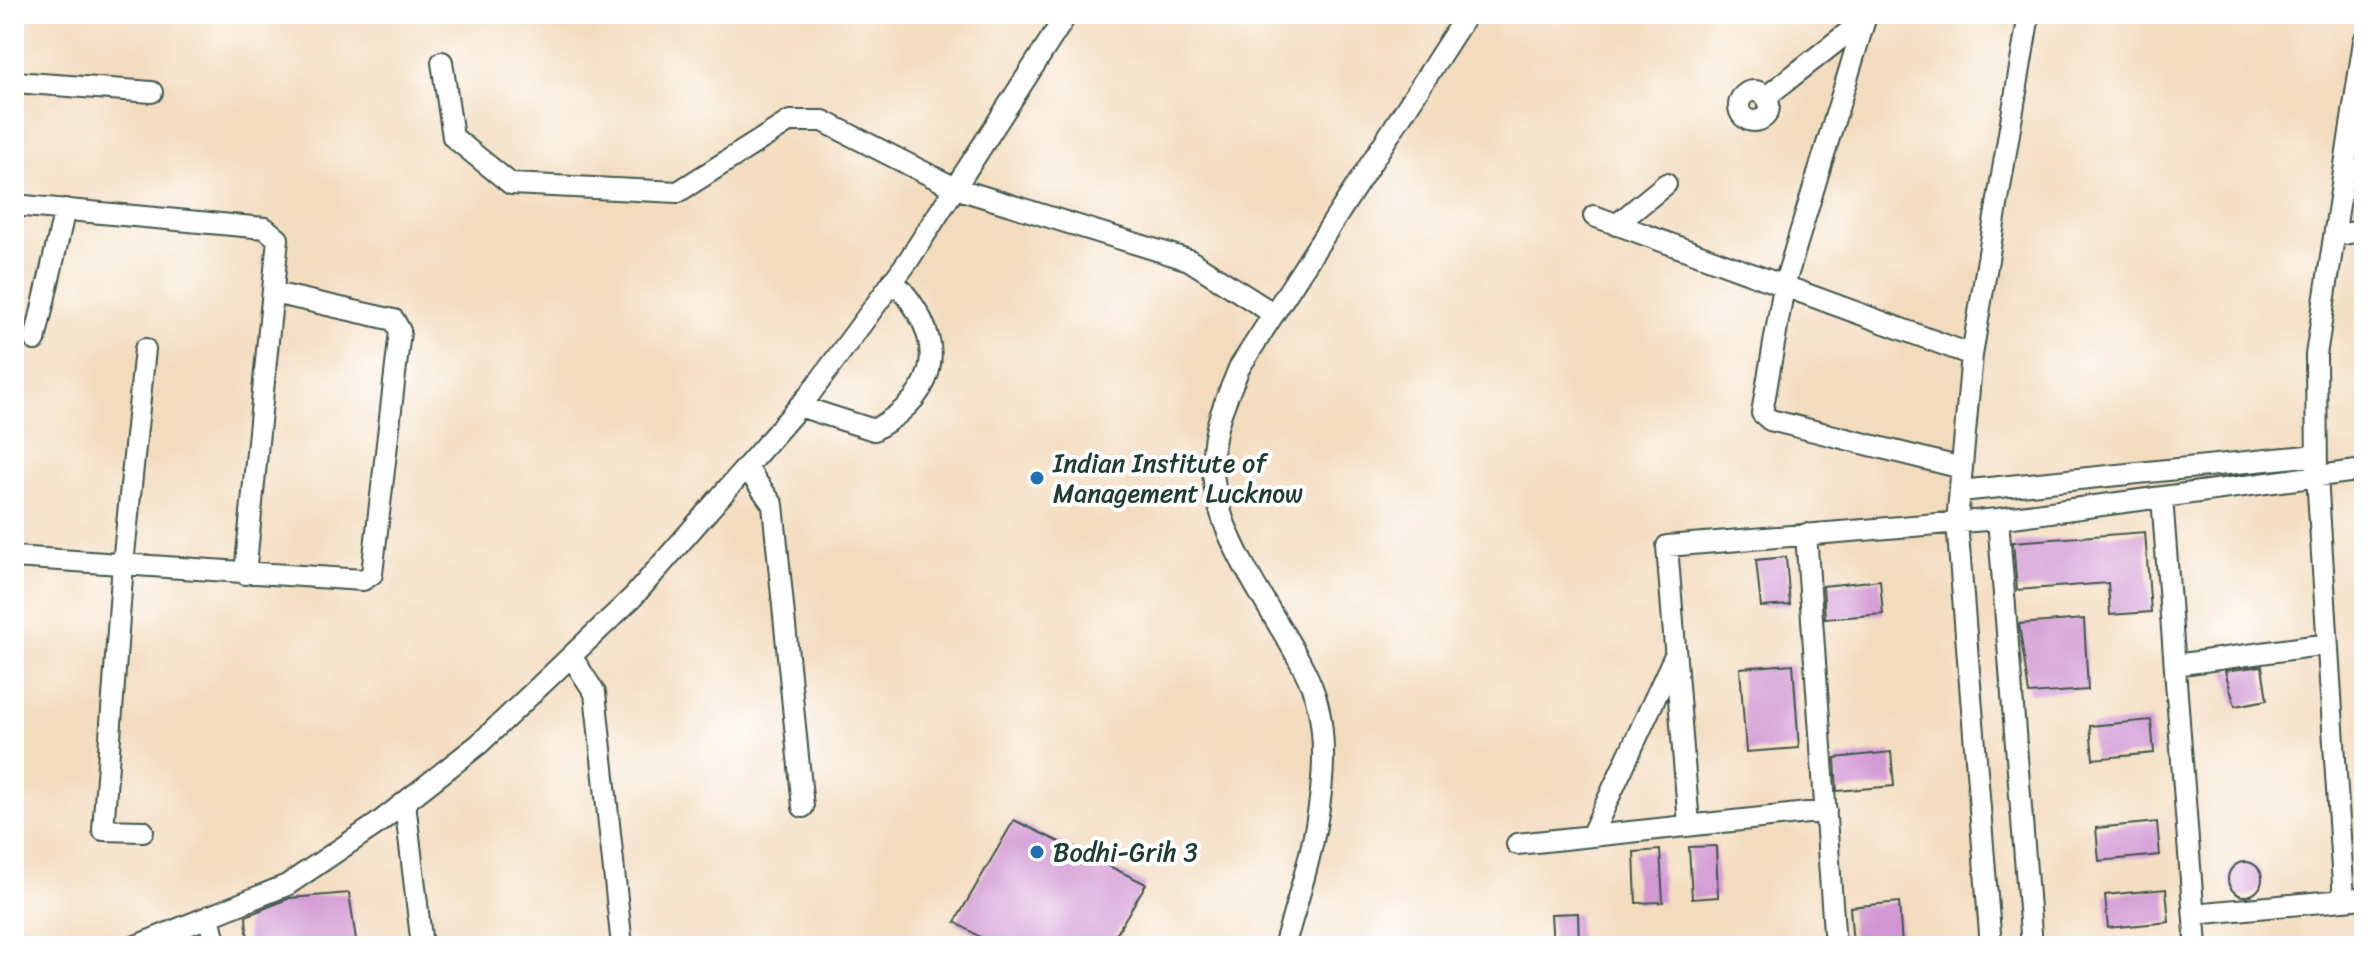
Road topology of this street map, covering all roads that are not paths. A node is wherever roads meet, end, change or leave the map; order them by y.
1 (1067, 14) edge
2 (1467, 14) edge
3 (2029, 14) edge
4 (1869, 16) edge
5 (2364, 41) edge
6 (442, 62) dead end
7 (14, 82) edge
8 (152, 92) dead end
9 (1766, 97) dead end
10 (2354, 170) edge
11 (1666, 184) dead end
12 (955, 188) junction
13 (14, 205) edge
14 (65, 209) junction
15 (1594, 216) dead end
16 (1616, 225) junction
17 (2364, 230) edge
18 (2334, 236) junction
19 (893, 280) junction
20 (1784, 286) junction
21 (274, 293) junction
22 (1274, 314) junction
23 (35, 340) dead end
24 (145, 349) dead end
25 (1972, 355) junction
26 (799, 406) junction
27 (2316, 455) junction
28 (746, 467) junction
29 (1962, 468) junction
30 (2364, 470) edge
31 (2317, 476) junction
32 (1960, 491) junction
33 (2162, 497) junction
34 (1998, 519) junction
35 (1957, 522) junction
36 (1806, 534) junction
37 (14, 557) edge
38 (123, 564) junction
39 (245, 574) junction
40 (2327, 644) junction
41 (1675, 654) junction
42 (571, 656) junction
43 (2175, 665) junction
44 (405, 803) junction
45 (803, 807) dead end
46 (1826, 811) junction
47 (1689, 825) junction
48 (143, 831) dead end
49 (1591, 836) junction
50 (1517, 844) dead end
51 (2354, 899) edge
52 (2194, 914) junction
53 (209, 916) junction
54 (136, 946) edge
55 (216, 946) edge
56 (422, 946) edge
57 (622, 946) edge
58 (1284, 946) edge
59 (1835, 946) edge
60 (1991, 946) edge
61 (2032, 946) edge
62 (2196, 946) edge

1 - 12 street
2 - 22 street
3 - 25 street
4 - 9 street
4 - 20 street
5 - 10 street
6 - 12 street
7 - 8 street
10 - 18 street
11 - 16 street
12 - 19 street
12 - 22 street
13 - 14 street
14 - 21 street
14 - 23 street
15 - 16 street
16 - 20 street
17 - 18 street
18 - 27 street
19 - 26 street
19 - 26 street
20 - 25 street
20 - 29 street
21 - 39 street
21 - 39 street
22 - 58 street
24 - 38 street
25 - 29 street
26 - 28 street
27 - 31 street
27 - 32 street
28 - 42 street
28 - 45 street
29 - 32 street
30 - 31 street
31 - 33 street
31 - 40 street
32 - 35 street
33 - 34 street
33 - 43 street
34 - 35 street
34 - 61 street
35 - 36 street
35 - 60 street
36 - 41 street
36 - 46 street
37 - 38 street
38 - 39 street
38 - 48 street
40 - 43 street
40 - 51 street
41 - 47 street
41 - 49 street
42 - 44 street
42 - 57 street
43 - 52 street
44 - 53 street
44 - 56 street
46 - 47 street
46 - 59 street
47 - 49 street
49 - 50 street
51 - 52 street
52 - 62 street
53 - 54 street
53 - 55 street

